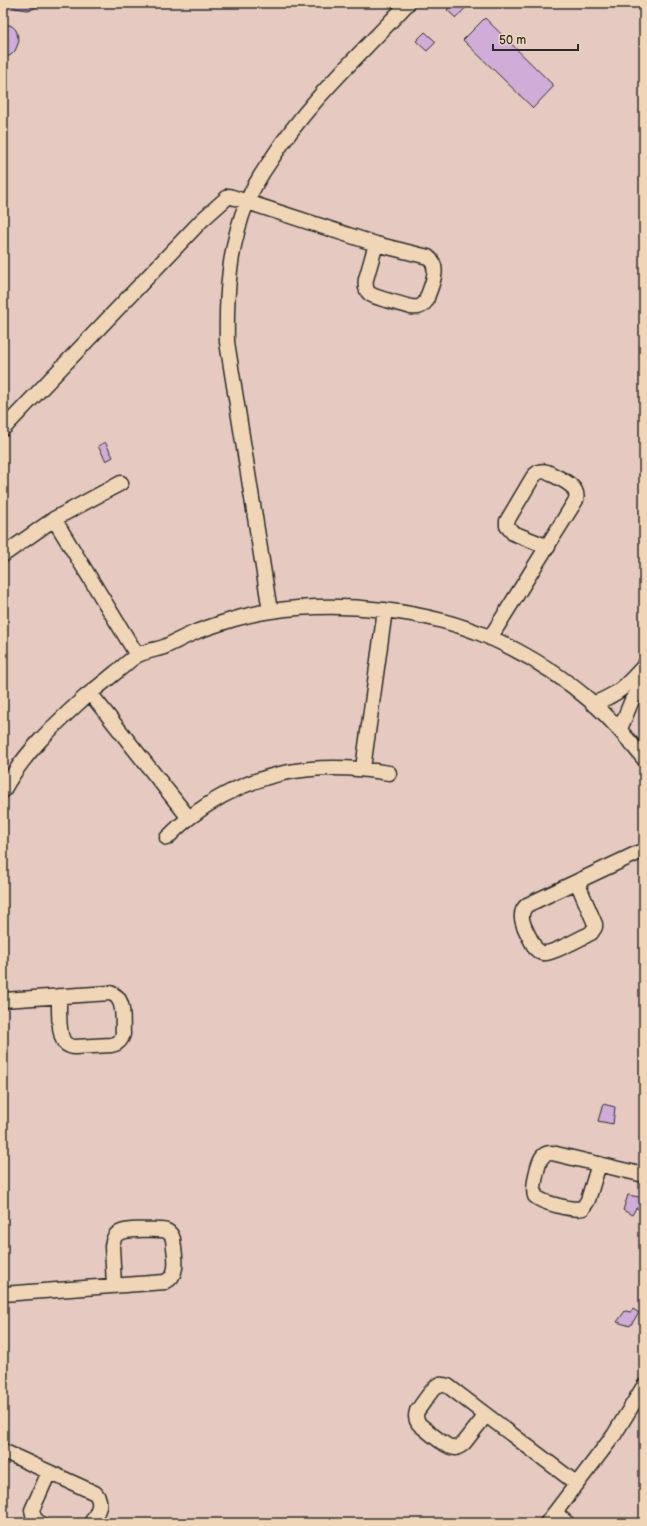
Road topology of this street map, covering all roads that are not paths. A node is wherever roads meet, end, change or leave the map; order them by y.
1 (408, 3) edge
2 (247, 202) junction
3 (376, 244) junction
4 (3, 429) edge
5 (121, 483) dead end
6 (54, 519) junction
7 (548, 547) junction
8 (3, 555) edge
9 (385, 610) junction
10 (270, 611) junction
11 (490, 638) junction
12 (137, 655) junction
13 (644, 666) edge
14 (644, 684) edge
15 (90, 693) junction
16 (594, 704) junction
17 (620, 729) junction
18 (644, 759) edge
19 (363, 768) junction
20 (388, 773) dead end
21 (3, 791) edge
22 (189, 818) junction
23 (167, 838) dead end
24 (644, 850) edge
25 (577, 882) junction
26 (59, 996) junction
27 (3, 1000) edge
28 (599, 1164) junction
29 (644, 1175) edge
30 (114, 1286) junction
31 (3, 1294) edge
32 (644, 1386) edge
33 (486, 1415) junction
34 (3, 1451) edge
35 (49, 1472) junction
36 (577, 1484) junction
37 (551, 1518) edge
38 (40, 1523) edge
39 (92, 1523) edge
40 (568, 1523) edge

1 - 2 street
2 - 3 street
2 - 4 street
2 - 10 street
3 - 3 street
5 - 6 street
6 - 8 street
6 - 12 street
7 - 7 street
7 - 11 street
9 - 10 street
9 - 11 street
9 - 19 street
10 - 12 street
11 - 16 street
12 - 15 street
13 - 16 street
14 - 17 street
15 - 21 street
15 - 22 street
16 - 17 street
17 - 18 street
19 - 20 street
19 - 22 street
22 - 23 street
24 - 25 street
25 - 25 street
26 - 26 street
26 - 27 street
28 - 28 street
28 - 29 street
30 - 30 street
30 - 31 street
32 - 36 street
33 - 33 street
33 - 36 street
34 - 35 street
35 - 38 street
35 - 39 street
36 - 37 street
37 - 40 street

